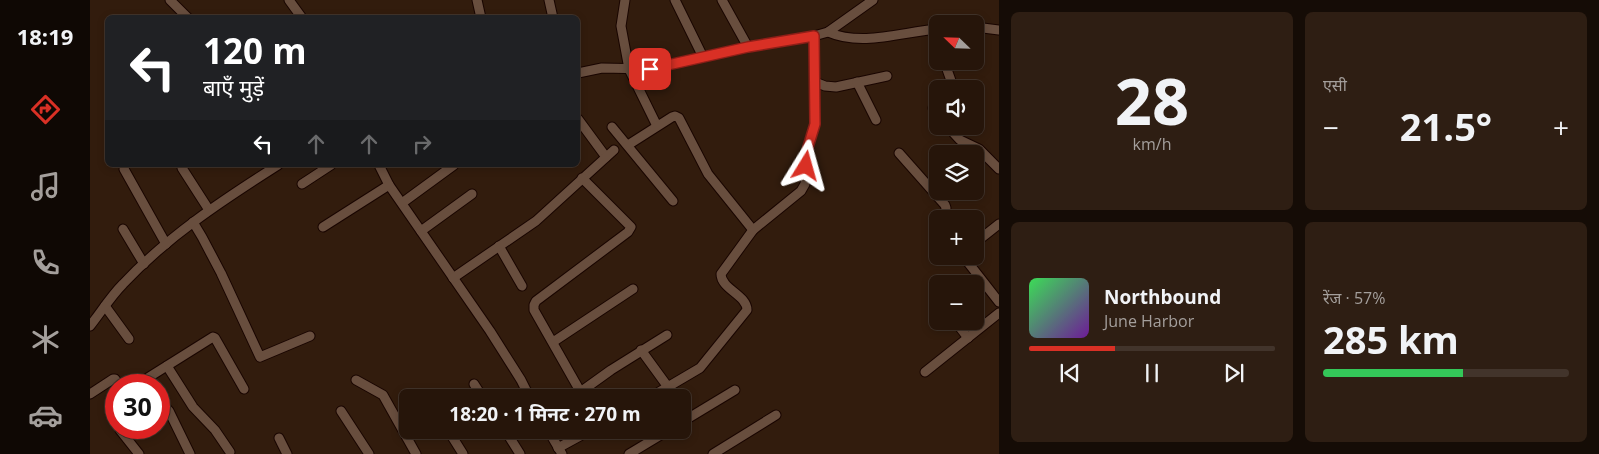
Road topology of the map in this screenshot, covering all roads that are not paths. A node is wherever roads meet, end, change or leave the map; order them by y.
1 (170, 0) edge
2 (289, 0) edge
3 (477, 0) edge
4 (549, 0) edge
5 (625, 0) edge
6 (675, 0) edge
7 (722, 0) edge
8 (873, 0) edge
9 (185, 15) edge
10 (300, 15) edge
11 (480, 15) edge
12 (552, 15) edge
13 (984, 28) edge
14 (929, 30) edge
15 (999, 30) edge
16 (828, 32) junction
17 (814, 36) junction
18 (748, 47) junction
19 (703, 57) junction
20 (629, 69) junction
21 (580, 73) edge
22 (887, 76) dead end
23 (815, 82) junction
24 (857, 82) junction
25 (876, 120) dead end
26 (580, 122) edge
27 (612, 126) dead end
28 (657, 126) junction
29 (955, 135) edge
30 (628, 145) junction
31 (972, 145) edge
32 (614, 150) dead end
33 (899, 153) dead end
34 (984, 155) edge
35 (606, 157) junction
36 (273, 167) edge
37 (328, 167) edge
38 (380, 167) edge
39 (451, 167) edge
40 (182, 168) dead end
41 (124, 169) dead end
42 (999, 169) edge
43 (582, 178) junction
44 (302, 184) dead end
45 (389, 185) junction
46 (472, 194) dead end
47 (673, 201) dead end
48 (402, 203) junction
49 (210, 210) junction
50 (946, 210) edge
51 (193, 222) junction
52 (999, 224) edge
53 (323, 227) dead end
54 (123, 229) dead end
55 (754, 230) junction
56 (421, 231) junction
57 (984, 236) edge
58 (166, 244) junction
59 (499, 246) junction
60 (144, 264) junction
61 (970, 265) edge
62 (453, 278) junction
63 (522, 286) dead end
64 (633, 289) dead end
65 (999, 302) edge
66 (105, 306) junction
67 (999, 313) edge
68 (90, 326) edge
69 (962, 330) edge
70 (667, 335) dead end
71 (310, 336) dead end
72 (968, 338) junction
73 (129, 339) dead end
74 (552, 342) junction
75 (641, 350) junction
76 (167, 366) junction
77 (925, 372) dead end
78 (158, 374) edge
79 (356, 380) dead end
80 (105, 384) edge
81 (474, 384) dead end
82 (668, 387) junction
83 (244, 389) dead end
84 (477, 389) edge
85 (526, 389) edge
86 (579, 389) edge
87 (583, 389) edge
88 (665, 389) edge
89 (736, 390) dead end
90 (90, 394) edge
91 (341, 411) dead end
92 (170, 413) edge
93 (776, 415) dead end
94 (691, 417) edge
95 (279, 438) dead end
96 (127, 439) edge
97 (454, 439) edge
98 (511, 439) edge
99 (553, 439) edge
100 (578, 439) edge
101 (654, 439) edge
102 (560, 451) edge
103 (230, 452) dead end
104 (139, 454) edge
105 (190, 454) edge
106 (287, 454) edge
107 (369, 454) edge
108 (416, 454) edge
109 (463, 454) edge
110 (520, 454) edge
111 (629, 454) edge
112 (713, 454) edge

1 - 9 street
2 - 10 street
3 - 11 street
4 - 12 street
5 - 20 street
6 - 19 street
7 - 18 street
8 - 16 street
13 - 15 street
14 - 16 street
16 - 17 street
17 - 18 street
17 - 23 street
18 - 19 street
19 - 20 street
20 - 21 street
20 - 28 street
22 - 24 street
23 - 24 street
23 - 55 street
24 - 25 street
26 - 35 street
27 - 30 street
28 - 30 street
28 - 55 street
29 - 31 street
30 - 47 street
32 - 35 street
33 - 50 street
34 - 42 street
35 - 43 street
36 - 49 street
37 - 44 street
38 - 45 street
39 - 48 street
40 - 49 street
41 - 58 street
43 - 59 street
43 - 74 street
45 - 48 street
45 - 53 street
46 - 56 street
48 - 56 street
49 - 51 street
51 - 58 street
51 - 71 street
52 - 57 street
54 - 60 street
55 - 82 street
56 - 62 street
58 - 60 street
59 - 62 street
59 - 63 street
60 - 66 street
61 - 65 street
62 - 85 street
64 - 74 street
66 - 68 street
66 - 73 street
67 - 72 street
69 - 72 street
70 - 75 street
72 - 77 street
74 - 86 street
75 - 82 street
75 - 87 street
76 - 78 street
76 - 83 street
76 - 103 street
79 - 108 street
80 - 90 street
81 - 84 street
82 - 88 street
89 - 94 street
91 - 107 street
92 - 105 street
93 - 112 street
95 - 106 street
96 - 104 street
97 - 109 street
98 - 110 street
99 - 102 street
100 - 102 street
101 - 111 street

